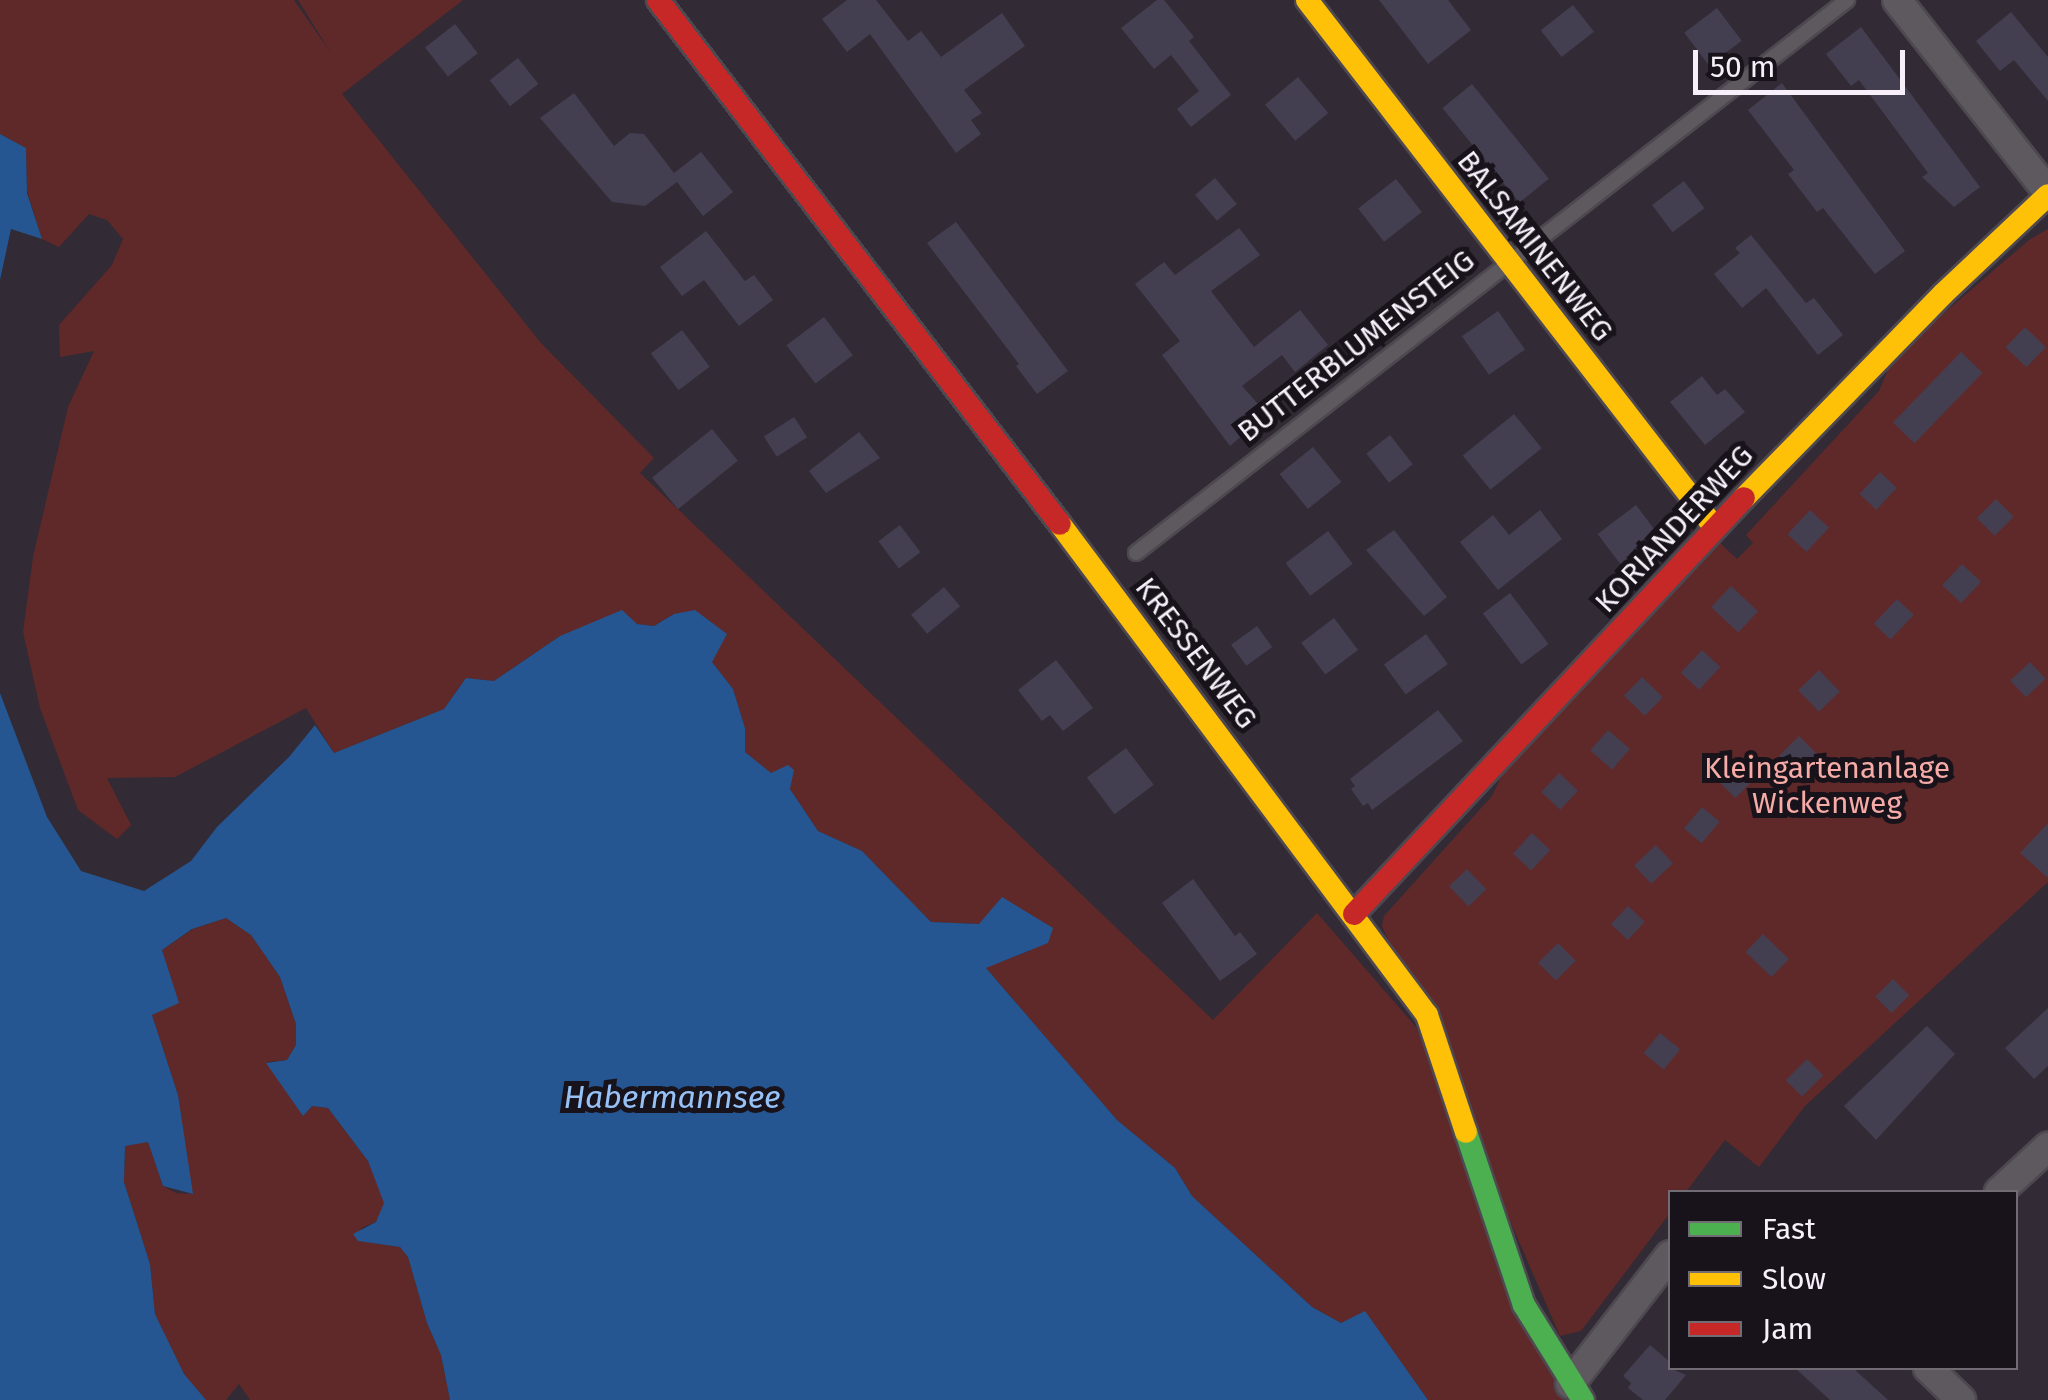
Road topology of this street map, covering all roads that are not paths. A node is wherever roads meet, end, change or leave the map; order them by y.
1 (658, 0) edge
2 (1307, 0) edge
3 (1847, 0) edge
4 (1898, 0) edge
5 (2048, 193) edge
6 (1509, 261) junction
7 (1716, 528) junction
8 (1136, 553) dead end
9 (1354, 914) junction
10 (2048, 1147) edge
11 (2001, 1190) edge
12 (1668, 1259) edge
13 (1930, 1370) edge
14 (1576, 1392) edge
15 (1961, 1400) edge

1 - 9 street, KRESSENWEG
2 - 6 street, BALSAMINENWEG
3 - 6 lane, BUTTERBLUMENSTEIG
4 - 5 street
5 - 7 street, KORIANDERWEG
6 - 7 street, BALSAMINENWEG
6 - 8 lane, BUTTERBLUMENSTEIG
7 - 9 street, KORIANDERWEG
9 - 14 street, KRESSENWEG
10 - 11 street
12 - 14 street
13 - 15 street

